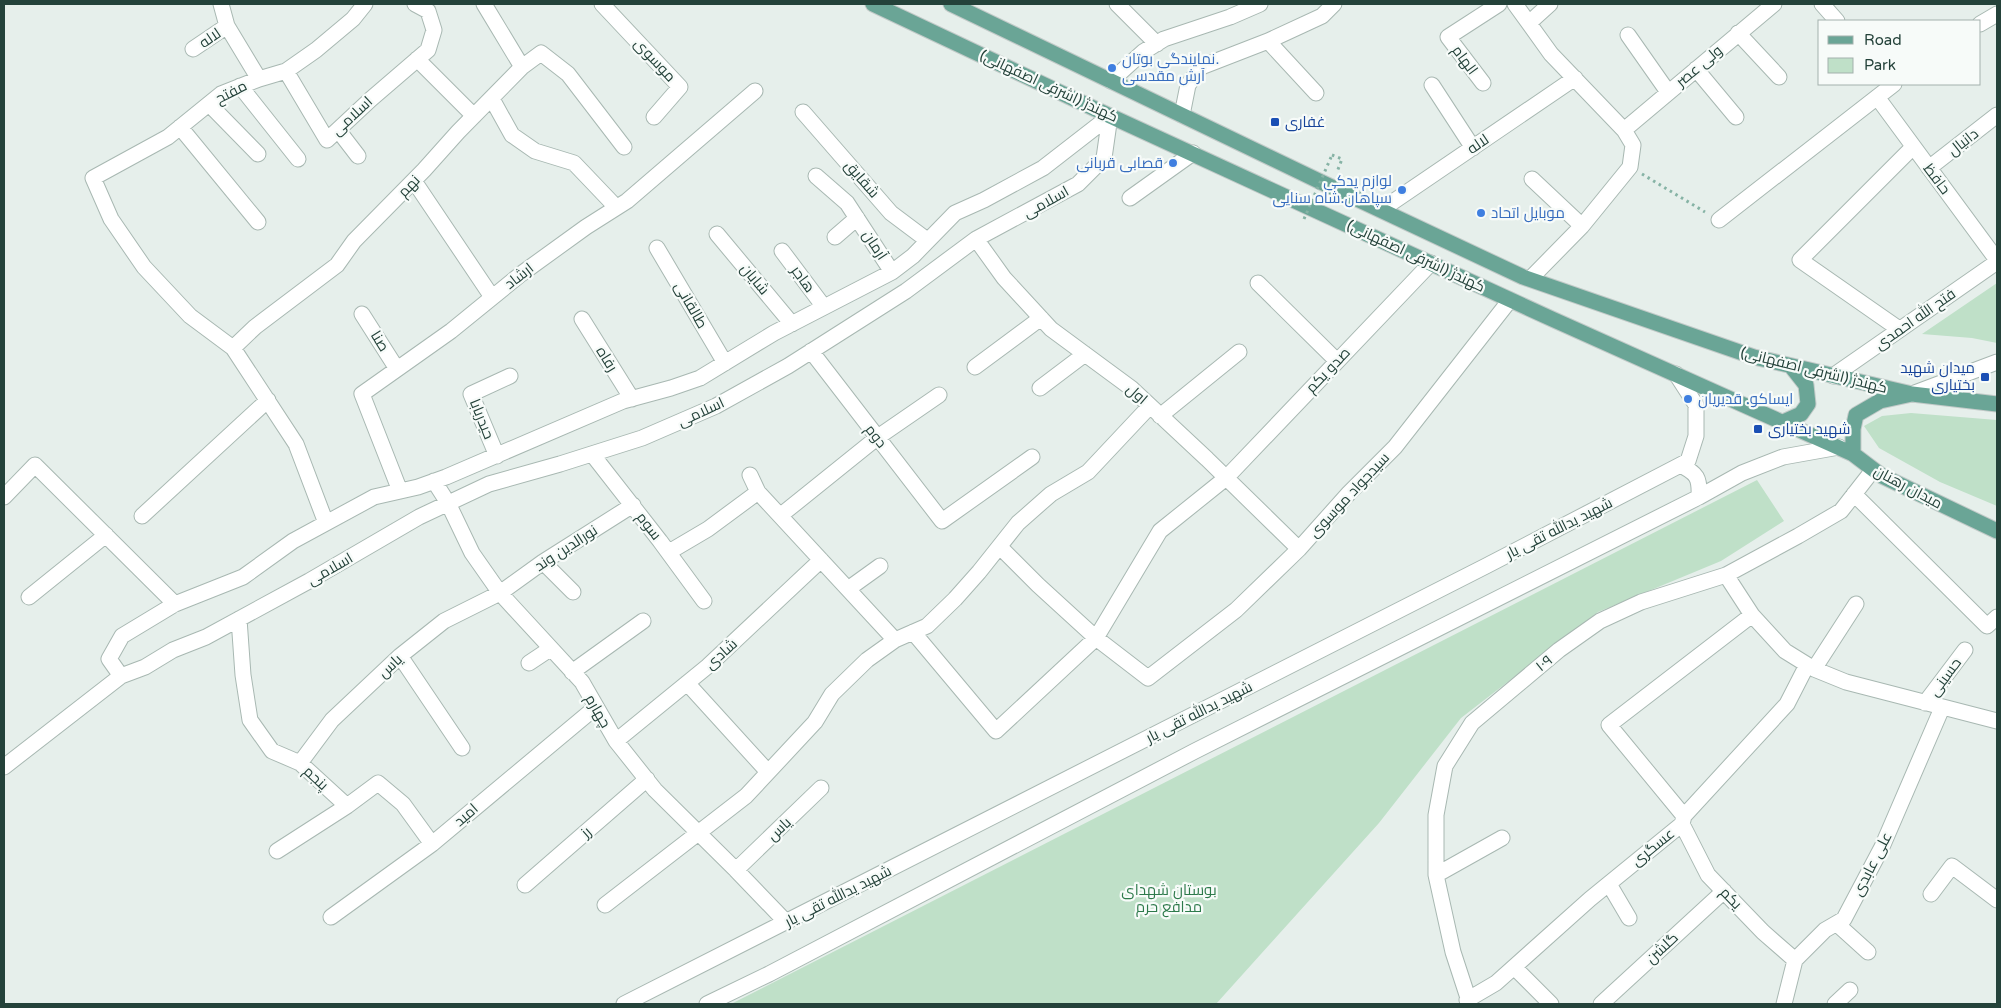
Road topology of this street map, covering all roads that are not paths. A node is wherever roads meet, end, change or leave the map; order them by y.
1 (221, 4) edge
2 (365, 4) edge
3 (415, 4) edge
4 (484, 4) edge
5 (602, 4) edge
6 (873, 4) edge
7 (951, 4) edge
8 (1117, 4) edge
9 (1260, 4) edge
10 (1334, 4) edge
11 (1499, 4) edge
12 (1515, 4) edge
13 (1550, 4) edge
14 (1774, 4) edge
15 (1822, 4) edge
16 (1997, 14) edge
17 (1836, 20) edge
18 (1528, 23) junction
19 (1981, 23) edge
20 (227, 26) junction
21 (1738, 33) junction
22 (1628, 35) dead end
23 (1268, 42) junction
24 (1156, 44) junction
25 (193, 49) dead end
26 (417, 60) junction
27 (522, 66) junction
28 (1696, 69) junction
29 (286, 71) junction
30 (1780, 77) dead end
31 (259, 78) junction
32 (1575, 78) junction
33 (1111, 81) junction
34 (1483, 83) dead end
35 (1432, 85) dead end
36 (1893, 85) edge
37 (240, 86) junction
38 (756, 91) dead end
39 (1668, 92) junction
40 (1316, 93) dead end
41 (1877, 97) junction
42 (492, 99) junction
43 (209, 104) junction
44 (803, 112) dead end
45 (1182, 115) junction
46 (474, 116) junction
47 (1110, 116) junction
48 (1997, 116) edge
49 (654, 117) dead end
50 (1736, 118) dead end
51 (180, 127) junction
52 (338, 130) junction
53 (1624, 130) junction
54 (624, 147) dead end
55 (1913, 147) junction
56 (1473, 148) junction
57 (1193, 153) junction
58 (258, 154) dead end
59 (358, 156) dead end
60 (298, 159) dead end
61 (1929, 168) junction
62 (816, 176) dead end
63 (1532, 180) dead end
64 (414, 181) junction
65 (1130, 198) dead end
66 (616, 207) junction
67 (1381, 210) junction
68 (857, 218) junction
69 (1719, 220) road end
70 (258, 222) dead end
71 (1582, 226) junction
72 (717, 234) dead end
73 (835, 237) dead end
74 (976, 239) junction
75 (927, 240) junction
76 (657, 248) dead end
77 (782, 251) dead end
78 (1997, 261) edge
79 (1432, 263) junction
80 (892, 272) junction
81 (1530, 279) junction
82 (1258, 283) dead end
83 (492, 297) junction
84 (1510, 300) junction
85 (824, 308) junction
86 (362, 314) dead end
87 (1041, 318) junction
88 (582, 319) dead end
89 (792, 324) junction
90 (1899, 329) junction
91 (233, 348) junction
92 (810, 351) junction
93 (1239, 352) dead end
94 (1085, 354) junction
95 (1337, 361) junction
96 (1997, 362) edge
97 (725, 363) junction
98 (1791, 366) junction
99 (975, 367) dead end
100 (397, 369) junction
101 (1676, 374) junction
102 (510, 376) dead end
103 (1833, 376) junction
104 (1040, 388) dead end
105 (1912, 394) junction
106 (939, 395) dead end
107 (632, 399) junction
108 (268, 400) junction
109 (1997, 404) edge
110 (1155, 411) junction
111 (1783, 422) junction
112 (878, 438) junction
113 (1839, 447) junction
114 (592, 454) junction
115 (1854, 454) junction
116 (498, 456) junction
117 (1032, 457) dead end
118 (1680, 465) junction
119 (1873, 470) junction
120 (750, 475) dead end
121 (1226, 478) junction
122 (434, 481) junction
123 (400, 491) junction
124 (758, 492) junction
125 (1854, 494) junction
126 (4, 497) edge
127 (1699, 497) junction
128 (448, 504) junction
129 (633, 506) junction
130 (781, 515) junction
131 (142, 516) dead end
132 (326, 523) junction
133 (1997, 531) edge
134 (106, 535) junction
135 (1000, 547) junction
136 (1299, 549) junction
137 (669, 552) junction
138 (821, 560) junction
139 (543, 562) junction
140 (880, 566) dead end
141 (1726, 575) junction
142 (848, 589) junction
143 (573, 592) dead end
144 (500, 593) junction
145 (29, 597) dead end
146 (704, 601) dead end
147 (175, 604) junction
148 (1856, 604) dead end
149 (1752, 616) junction
150 (1997, 617) edge
151 (238, 619) junction
152 (643, 620) dead end
153 (913, 632) junction
154 (1096, 638) junction
155 (895, 640) junction
156 (550, 649) junction
157 (1964, 650) dead end
158 (400, 656) junction
159 (529, 663) dead end
160 (1811, 667) junction
161 (572, 672) junction
162 (121, 676) junction
163 (687, 683) junction
164 (1925, 703) junction
165 (596, 707) junction
166 (1942, 708) junction
167 (1997, 721) edge
168 (616, 741) junction
169 (462, 748) dead end
170 (300, 763) junction
171 (4, 767) edge
172 (768, 772) junction
173 (646, 780) junction
174 (822, 788) dead end
175 (347, 806) junction
176 (1683, 820) junction
177 (698, 834) junction
178 (1502, 838) dead end
179 (432, 844) junction
180 (276, 851) dead end
181 (736, 870) junction
182 (1436, 875) junction
183 (1609, 884) junction
184 (525, 885) dead end
185 (1724, 891) junction
186 (1931, 894) dead end
187 (1997, 900) edge
188 (605, 905) dead end
189 (331, 916) dead end
190 (1629, 918) dead end
191 (786, 922) junction
192 (1837, 924) junction
193 (1868, 952) dead end
194 (1795, 960) junction
195 (1514, 967) junction
196 (1850, 990) dead end
197 (1469, 1002) edge
198 (624, 1004) edge
199 (707, 1004) edge
200 (1551, 1004) edge
201 (1601, 1004) edge
202 (1784, 1004) edge
203 (1835, 1004) edge

1 - 20 street
2 - 29 street, مفتح
3 - 26 street, اسلامی
4 - 27 street
5 - 49 street, موسوی
6 - 47 main road, کهندژ (اشرفی اصفهانی)
7 - 33 main road, کهندژ (اشرفی اصفهانی)
8 - 24 street
9 - 24 street
10 - 23 street
11 - 34 street, الهام
12 - 18 street
13 - 18 street
14 - 21 street, ولی عصر
15 - 17 street
16 - 19 street
18 - 32 street
20 - 25 street, لاله
20 - 31 street
21 - 28 street, ولی عصر
21 - 30 street
22 - 39 street
23 - 40 street
23 - 45 street
24 - 33 street
26 - 46 street
26 - 52 street, اسلامی
27 - 42 street, نهم
27 - 54 street, نهم
28 - 39 street, ولی عصر
28 - 50 street
29 - 31 street, مفتح
29 - 52 street, اسلامی
31 - 37 street, مفتح
32 - 53 street
32 - 56 street, لاله
33 - 45 main road, کهندژ (اشرفی اصفهانی)
35 - 56 street
36 - 41 street
37 - 43 street, مفتح
37 - 60 street
38 - 66 street, ارشاد
39 - 53 street, ولی عصر
41 - 55 street, حافظ
41 - 69 street
42 - 46 street, نهم
42 - 66 street
43 - 51 street, مفتح
43 - 58 street
44 - 75 street, شقایق
45 - 67 main road, کهندژ (اشرفی اصفهانی)
46 - 64 street, نهم
47 - 57 main road, کهندژ (اشرفی اصفهانی)
47 - 74 street, اسلامی
47 - 75 street, اسلامی
48 - 61 street, دانیال
51 - 70 street
51 - 91 street, مفتح
52 - 59 street
53 - 71 street
55 - 61 street, حافظ
55 - 90 street
56 - 67 street, لاله
57 - 65 street
57 - 79 main road, کهندژ (اشرفی اصفهانی)
61 - 78 street, حافظ
62 - 68 street, آرمان
63 - 71 street
64 - 83 street
64 - 91 street, نهم
66 - 83 street, ارشاد
67 - 81 main road, کهندژ (اشرفی اصفهانی)
68 - 73 street, آرمان
68 - 80 street, آرمان
71 - 81 street
72 - 89 street, شایان
74 - 87 street, اول
74 - 92 street, اسلامی
75 - 80 street, اسلامی
76 - 97 street, طالقانی
77 - 85 street, هاجر
78 - 90 street, فتح الله احمدی
79 - 84 main road, کهندژ (اشرفی اصفهانی)
79 - 95 street, صدو یکم
80 - 85 street, اسلامی
81 - 98 main road, کهندژ (اشرفی اصفهانی)
82 - 95 street
83 - 100 street, ارشاد
84 - 101 main road, کهندژ (اشرفی اصفهانی)
84 - 136 street, سیدجواد موسوی
85 - 89 street, اسلامی
86 - 100 street, صنا
87 - 94 street, اول
87 - 99 street
88 - 107 street, رفاه
89 - 97 street, اسلامی
90 - 103 street, فتح الله احمدی
91 - 108 street
92 - 112 street, دوم
92 - 114 street, اسلامی
93 - 110 street
94 - 104 street
94 - 110 street, اول
95 - 121 street, صدو یکم
96 - 105 street
97 - 107 street, اسلامی
98 - 103 main road, کهندژ (اشرفی اصفهانی)
98 - 111 main road
100 - 123 street, ارشاد
101 - 111 main road, کهندژ (اشرفی اصفهانی)
101 - 118 street, شهید یدالله تقی یار
102 - 116 street, حیدربابا
103 - 105 main road, کهندژ (اشرفی اصفهانی)
105 - 109 main road
105 - 115 main road
106 - 112 street
107 - 116 street, اسلامی
108 - 131 street
108 - 132 street
110 - 121 street, اول
110 - 135 street
111 - 113 main road, کهندژ (اشرفی اصفهانی)
112 - 117 street, دوم
112 - 130 street
113 - 115 main road, کهندژ (اشرفی اصفهانی)
113 - 127 street
114 - 128 street, اسلامی
114 - 129 street, سوم
115 - 119 main road, میدان رهنان
116 - 122 street, اسلامی
118 - 127 street
118 - 191 street, شهید یدالله تقی یار
119 - 125 street, ۱۰۹
119 - 133 main road, میدان رهنان
120 - 124 street
121 - 136 street, اول
121 - 154 street, صدو یکم
122 - 123 street, اسلامی
122 - 128 street, چهارم
123 - 132 street, اسلامی
124 - 130 street
124 - 137 street
125 - 141 street, ۱۰۹
125 - 150 street
126 - 134 street
127 - 199 street
128 - 144 street, چهارم
128 - 151 street, اسلامی
129 - 137 street, سوم
129 - 139 street, نورالدین وند
130 - 138 street
132 - 147 street, اسلامی
134 - 145 street
134 - 147 street
135 - 153 street
135 - 154 street
136 - 154 street, سیدجواد موسوی
137 - 146 street, سوم
138 - 142 street
138 - 163 street, شادی
139 - 143 street
139 - 144 street, نورالدین وند
140 - 142 street
141 - 149 street
141 - 182 street, ۱۰۹
142 - 155 street
144 - 156 street, چهارم
144 - 158 street, یاس
147 - 162 street, اسلامی
148 - 160 street, عسگری
149 - 160 street
149 - 176 street, یکم
151 - 162 street, اسلامی
151 - 170 street, پنجم
152 - 161 street
153 - 154 street, صدو یکم
153 - 155 street
155 - 172 street
156 - 159 street
156 - 161 street, چهارم
157 - 164 street, حسینی
158 - 169 street
158 - 170 street, یاس
160 - 164 street
160 - 176 street, عسگری
161 - 165 street, چهارم
162 - 171 street
163 - 168 street, شادی
163 - 172 street
164 - 166 street
165 - 168 street, چهارم
165 - 179 street, امید
166 - 167 street
166 - 192 street, علی عابدی
168 - 173 street, چهارم
170 - 175 street, پنجم
172 - 177 street
173 - 177 street, چهارم
173 - 184 street, رز
174 - 181 street, یاس
175 - 179 street
175 - 180 street
176 - 183 street, عسگری
176 - 185 street, یکم
177 - 181 street, چهارم
177 - 188 street
178 - 182 street
179 - 189 street, امید
181 - 191 street, چهارم
182 - 197 street, ۱۰۹
183 - 190 street
183 - 195 street, عسگری
185 - 194 street, یکم
185 - 201 street, گلشن
186 - 187 street
191 - 198 street, شهید یدالله تقی یار
192 - 193 street
192 - 194 street, علی عابدی
194 - 202 street
195 - 197 street, عسگری
195 - 200 street
196 - 203 street

